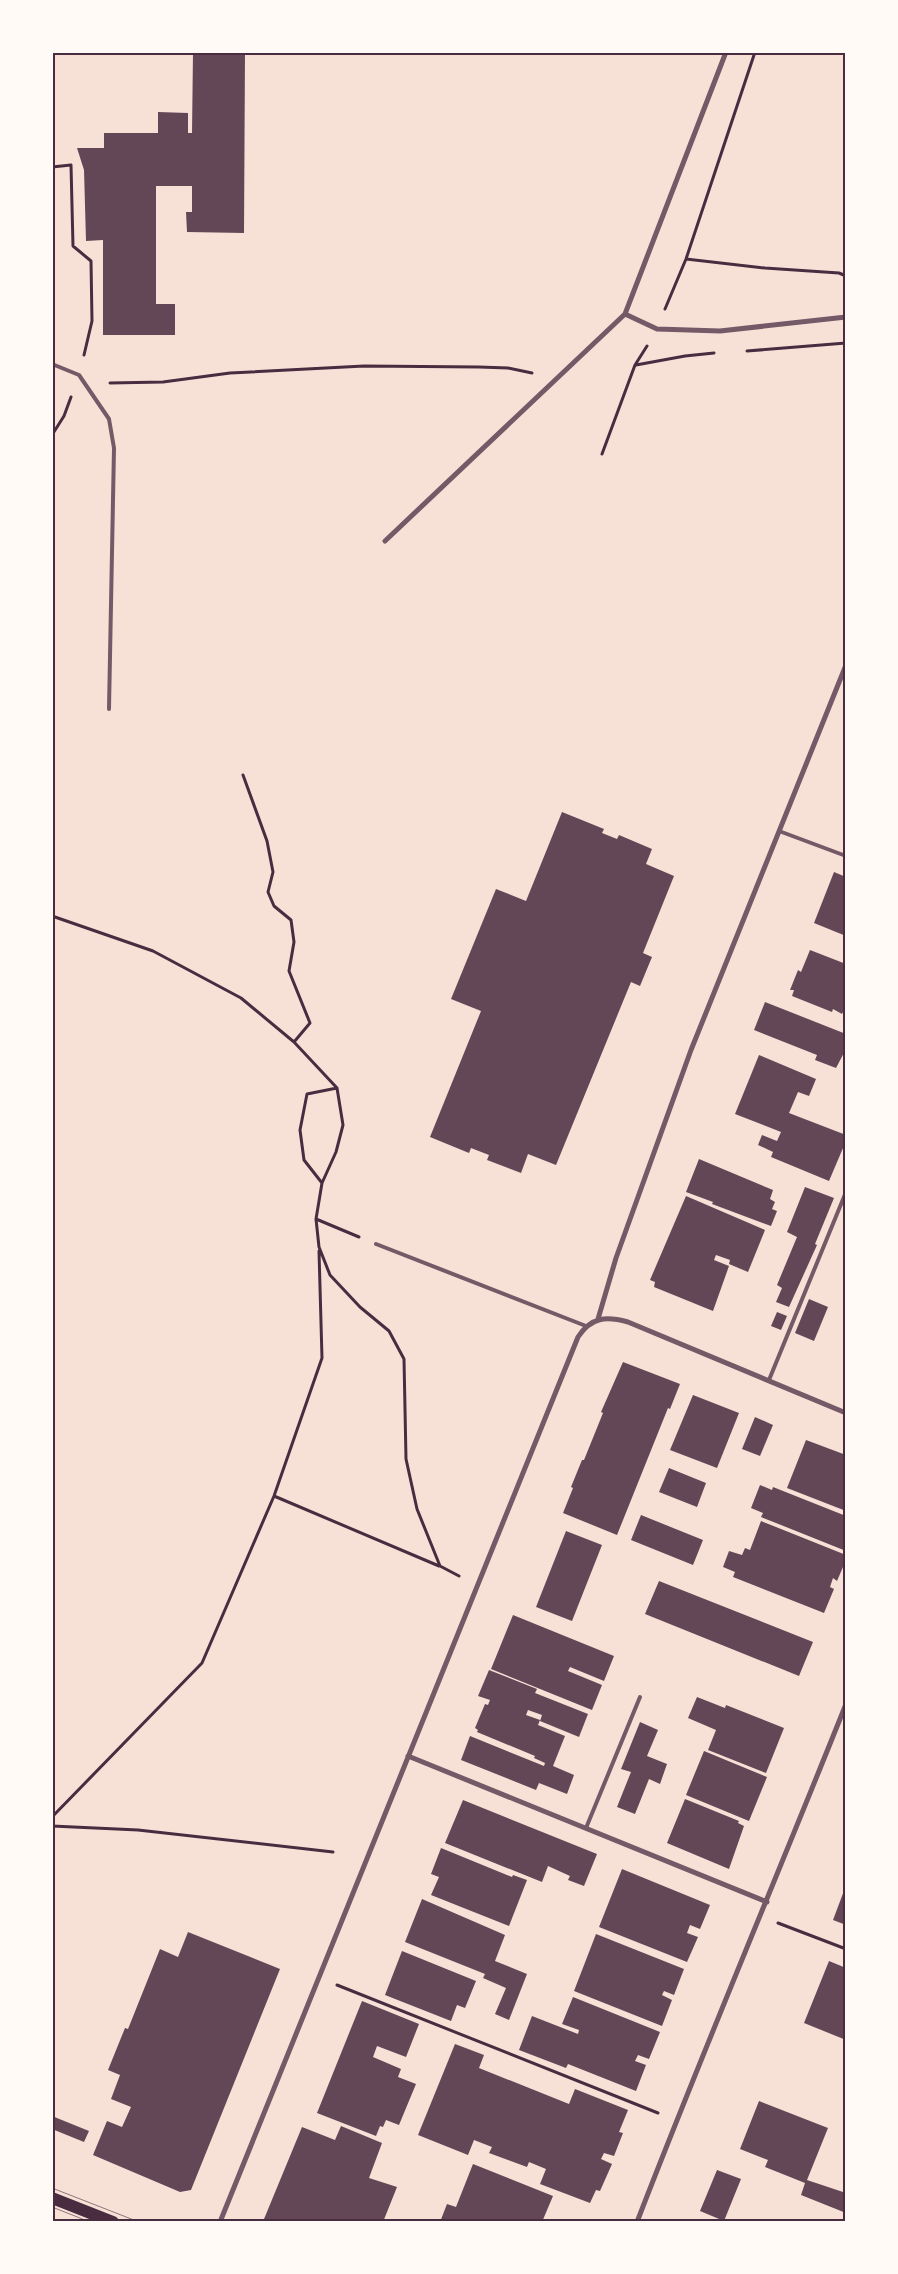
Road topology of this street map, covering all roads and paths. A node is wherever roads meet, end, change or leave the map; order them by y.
1 (726, 52) edge
2 (755, 52) edge
3 (52, 167) edge
4 (686, 259) junction
5 (846, 276) edge
6 (624, 314) junction
7 (846, 316) edge
8 (657, 329) junction
9 (846, 343) edge
10 (741, 351) dead end
11 (722, 353) dead end
12 (52, 364) edge
13 (635, 365) junction
14 (79, 375) junction
15 (557, 378) junction
16 (52, 434) edge
17 (602, 454) dead end
18 (385, 541) dead end
19 (846, 666) edge
20 (109, 710) dead end
21 (243, 775) dead end
22 (779, 831) junction
23 (846, 856) edge
24 (52, 916) edge
25 (294, 1042) junction
26 (337, 1088) junction
27 (322, 1183) junction
28 (846, 1192) edge
29 (316, 1219) junction
30 (376, 1244) joint
31 (319, 1248) junction
32 (598, 1318) junction
33 (586, 1326) junction
34 (769, 1380) junction
35 (846, 1411) edge
36 (274, 1496) junction
37 (440, 1566) junction
38 (476, 1586) junction
39 (640, 1697) dead end
40 (846, 1704) edge
41 (408, 1756) junction
42 (52, 1817) edge
43 (52, 1826) edge
44 (586, 1828) junction
45 (334, 1852) dead end
46 (767, 1902) junction
47 (761, 1916) junction
48 (846, 1949) edge
49 (317, 1978) junction
50 (676, 2121) junction
51 (52, 2198) edge
52 (113, 2222) edge
53 (220, 2222) edge
54 (637, 2222) edge

1 - 6 street
2 - 4 path
3 - 14 path
4 - 5 path
4 - 8 path
6 - 8 street
6 - 15 street
7 - 8 street
8 - 13 path
9 - 10 path
11 - 13 path
12 - 14 lane
13 - 17 path
14 - 15 path
14 - 16 path
14 - 20 lane
15 - 18 street
19 - 22 street
21 - 25 path
22 - 23 lane
22 - 32 street
24 - 25 path
25 - 26 path
26 - 27 path
26 - 27 path
27 - 29 path
28 - 34 lane
29 - 30 path
29 - 31 path
30 - 33 lane
31 - 36 path
31 - 37 path
32 - 33 street
32 - 34 street
33 - 38 street
34 - 35 street
36 - 37 path
36 - 42 path
37 - 38 path
38 - 41 street
39 - 44 lane
40 - 46 street
41 - 44 street
41 - 49 street
43 - 45 path
44 - 46 street
46 - 47 street
47 - 48 path
47 - 50 street
49 - 50 path
49 - 53 street
50 - 54 street
51 - 52 main road

